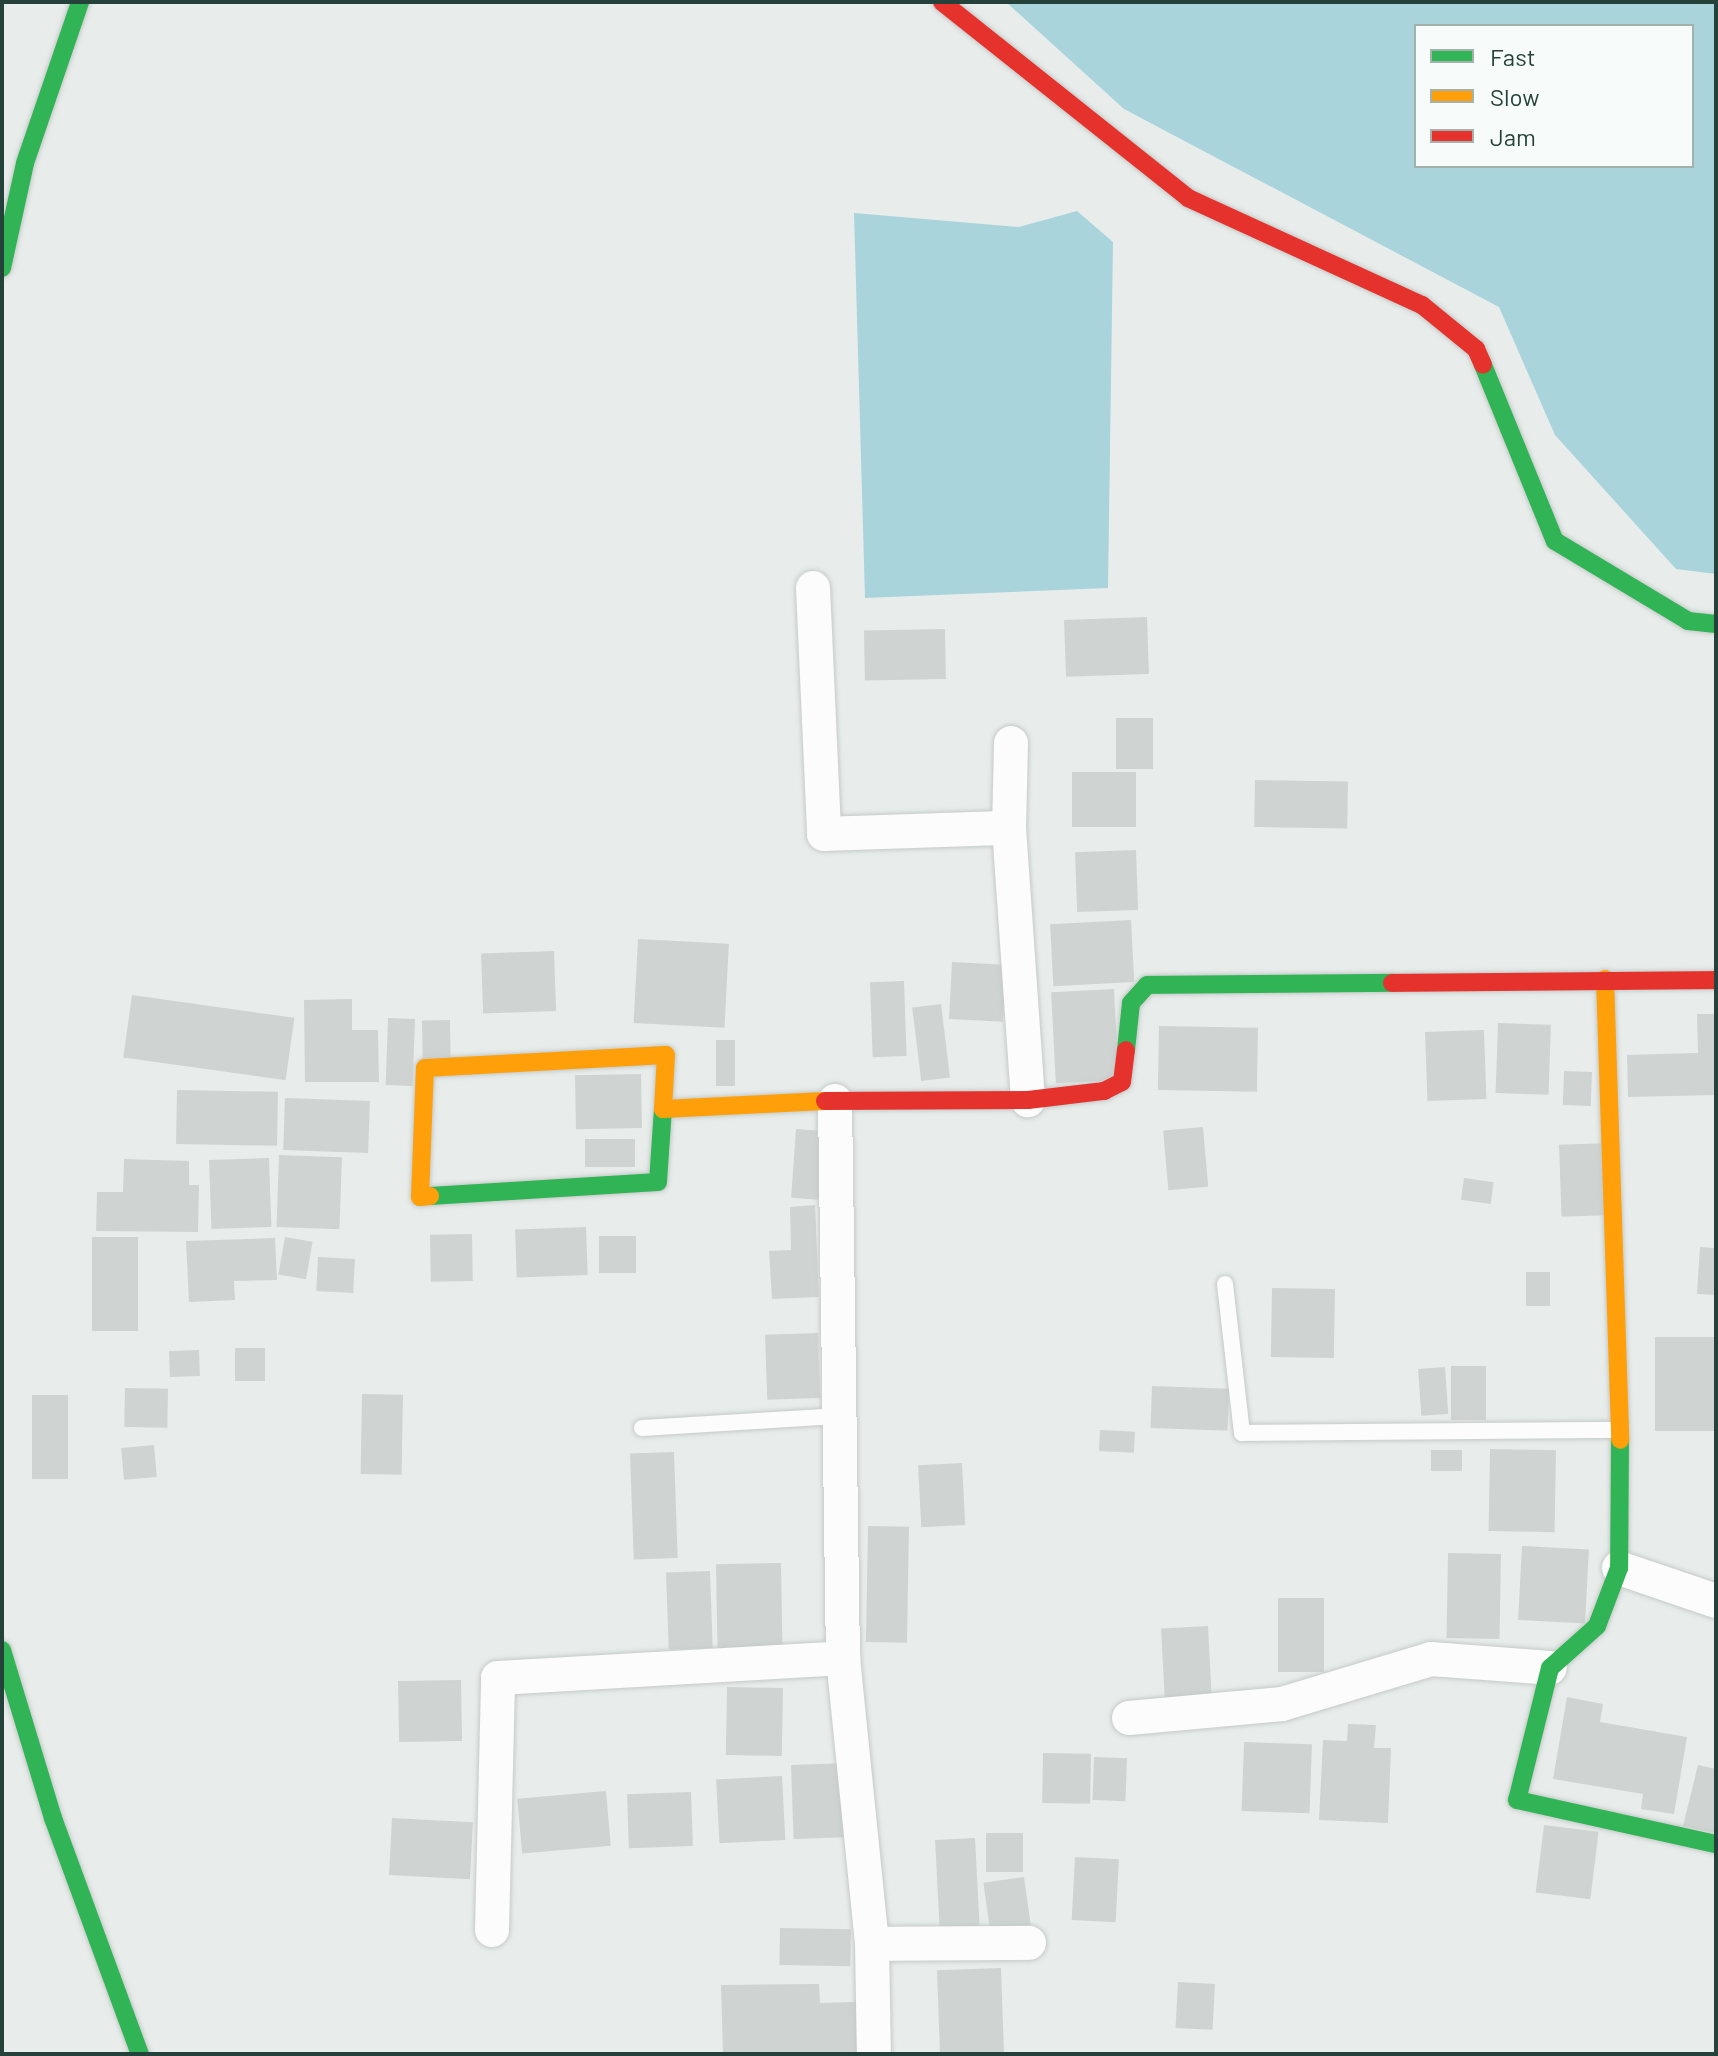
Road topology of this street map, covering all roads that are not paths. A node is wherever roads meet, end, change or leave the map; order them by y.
1 (80, 2) edge
2 (942, 2) edge
3 (2, 268) edge
4 (813, 588) dead end
5 (1716, 624) edge
6 (1011, 743) dead end
7 (1009, 828) junction
8 (1605, 979) junction
9 (1716, 980) edge
10 (1028, 1100) junction
11 (835, 1101) junction
12 (663, 1109) junction
13 (1225, 1284) dead end
14 (841, 1416) junction
15 (642, 1428) dead end
16 (1620, 1430) junction
17 (1619, 1568) junction
18 (1716, 1601) edge
19 (2, 1650) edge
20 (843, 1658) junction
21 (1550, 1668) junction
22 (1129, 1718) dead end
23 (1716, 1844) edge
24 (492, 1930) dead end
25 (1029, 1943) dead end
26 (872, 1944) junction
27 (140, 2054) edge
28 (874, 2054) edge

1 - 3 street
2 - 5 street
4 - 7 street
6 - 7 street
7 - 10 street
8 - 9 street
8 - 10 street
8 - 16 street
10 - 11 street
11 - 12 street
11 - 14 street
12 - 12 street
13 - 16 lane
14 - 15 lane
14 - 20 street
16 - 17 street
17 - 18 street
17 - 21 street
19 - 27 street
20 - 24 street
20 - 26 street
21 - 22 street
21 - 23 street
25 - 26 street
26 - 28 street

